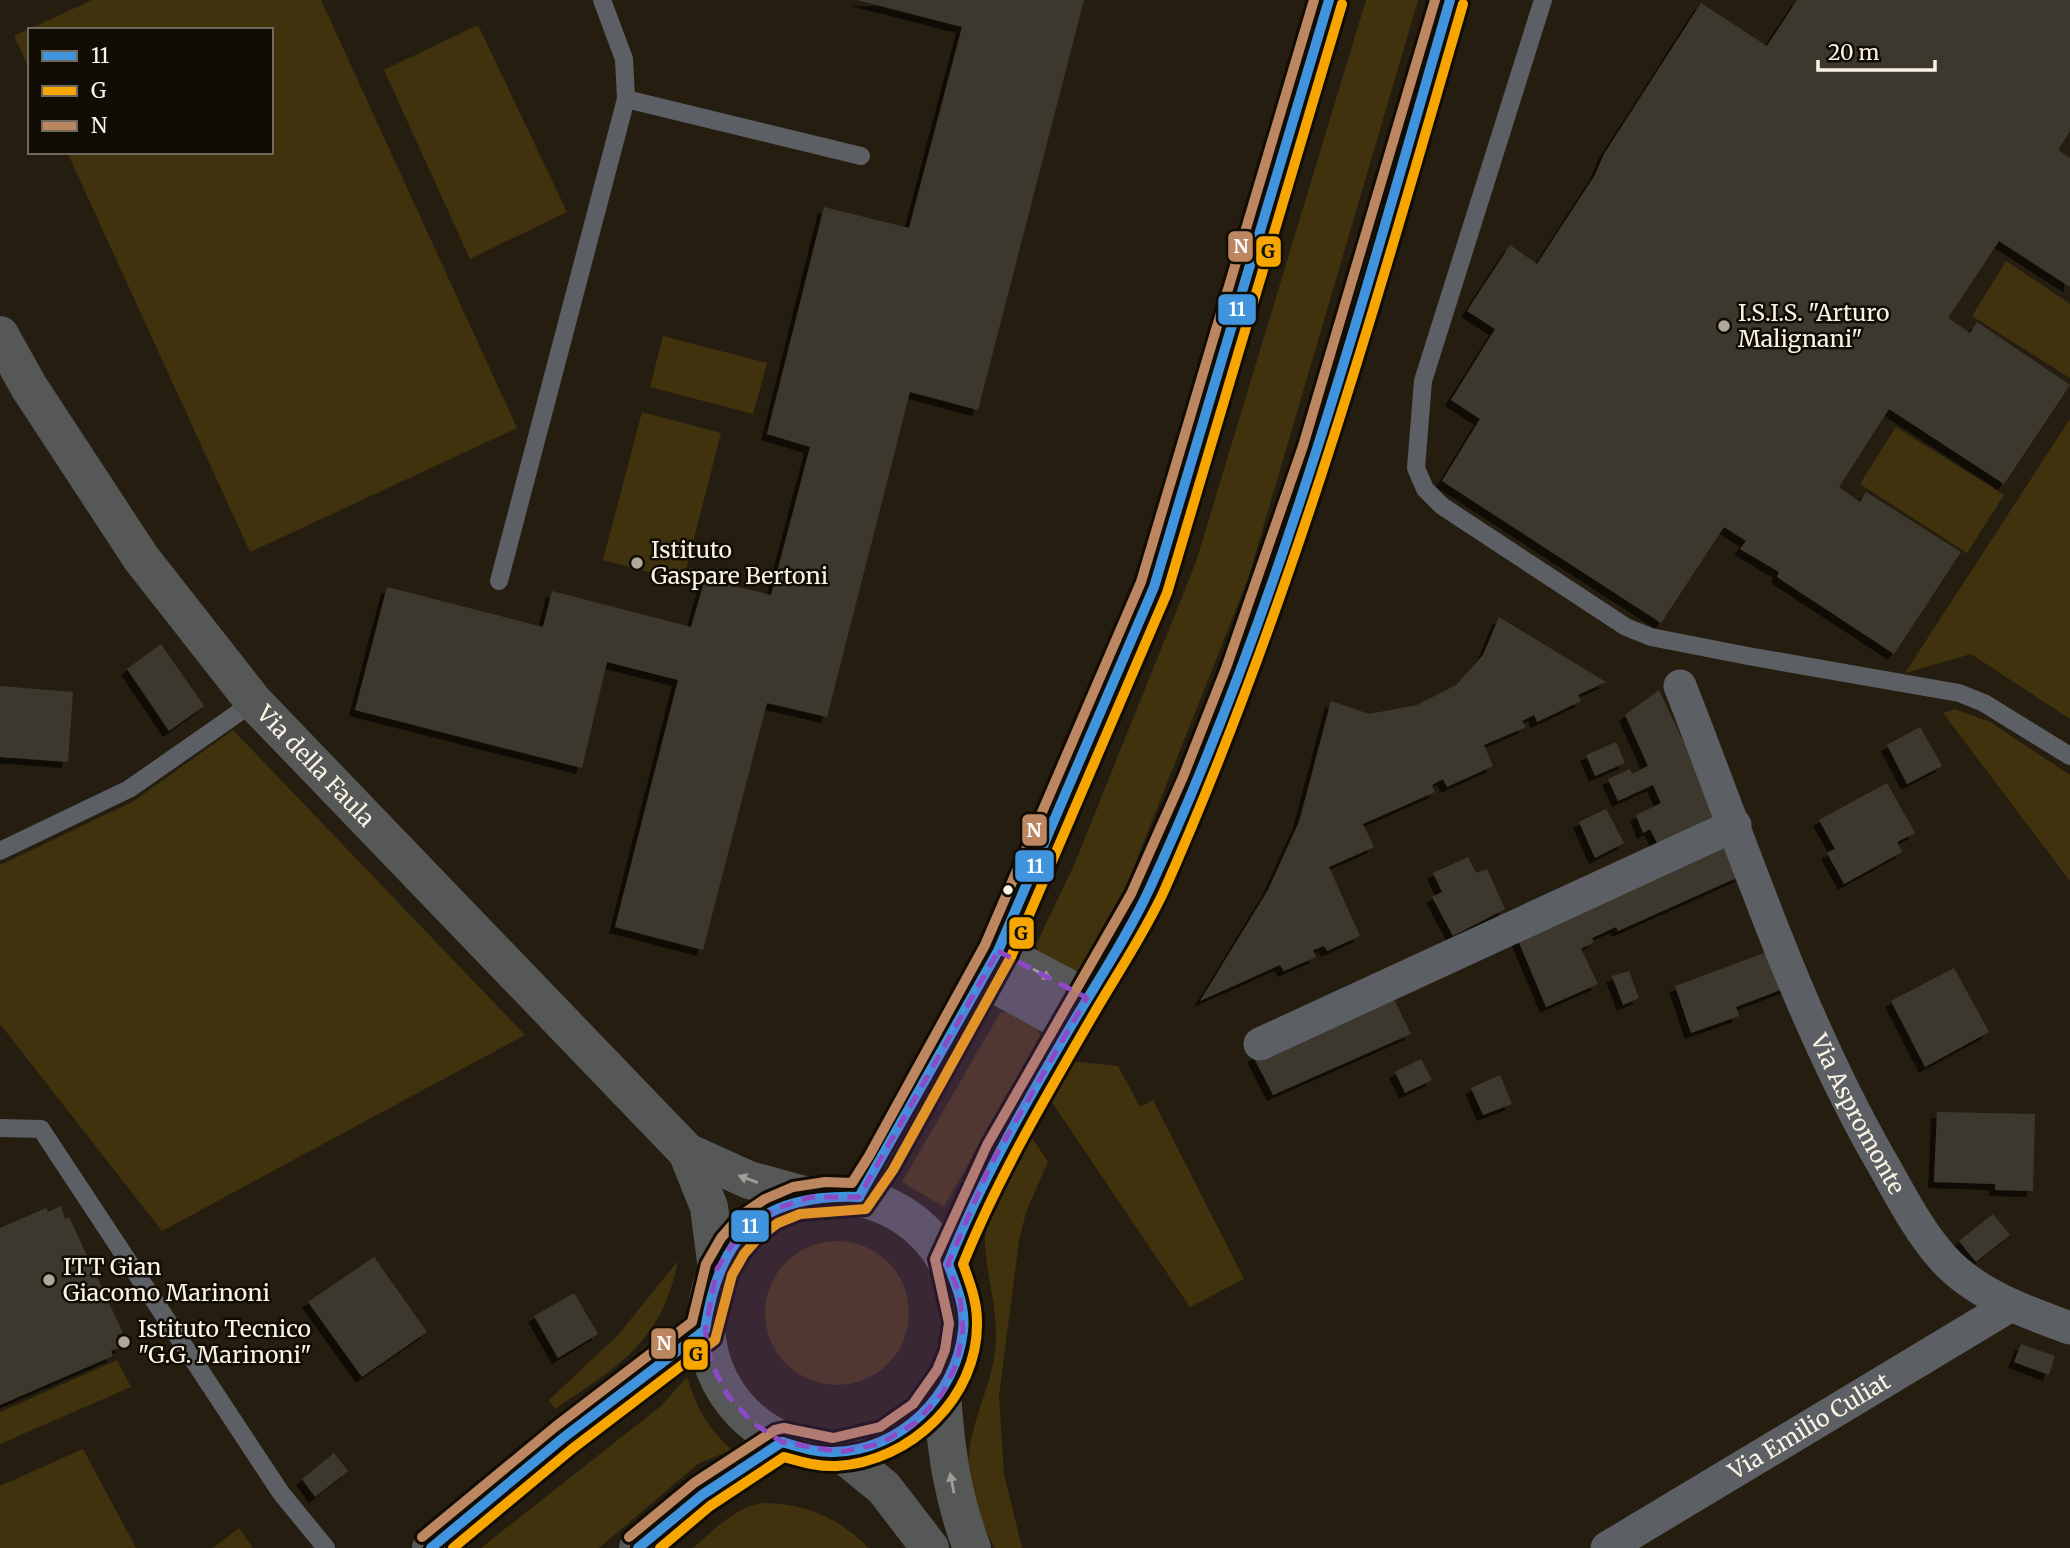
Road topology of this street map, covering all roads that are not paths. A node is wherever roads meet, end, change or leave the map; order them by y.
1 (603, 0) edge
2 (1329, 0) edge
3 (1450, 0) edge
4 (1543, 0) edge
5 (626, 99) junction
6 (861, 156) dead end
7 (0, 335) edge
8 (499, 581) dead end
9 (1680, 686) dead end
10 (254, 702) junction
11 (2070, 756) edge
12 (1735, 825) junction
13 (0, 851) edge
14 (991, 964) junction
15 (1079, 1012) junction
16 (1260, 1044) dead end
17 (0, 1128) edge
18 (688, 1152) junction
19 (811, 1197) junction
20 (859, 1197) junction
21 (948, 1264) junction
22 (717, 1269) junction
23 (2011, 1304) junction
24 (2070, 1328) edge
25 (705, 1330) junction
26 (942, 1394) junction
27 (782, 1442) junction
28 (840, 1452) junction
29 (913, 1533) edge
30 (326, 1548) edge
31 (431, 1548) edge
32 (638, 1548) edge
33 (930, 1548) edge
34 (972, 1548) edge
35 (1607, 1548) edge

1 - 5 lane
2 - 14 main road
3 - 15 main road
4 - 11 lane
5 - 6 lane
5 - 8 lane
7 - 10 main road, Via della Faula
9 - 12 street, Via Aspromonte
10 - 13 lane
10 - 18 main road, Via della Faula
12 - 16 street
12 - 23 street, Via Aspromonte
14 - 15 main road
14 - 20 main road
15 - 21 main road
17 - 30 lane
19 -> 18 main road, Via della Faula
18 - 22 main road, Via della Faula
19 - 20 main road
19 - 22 main road
20 - 21 main road
21 - 26 main road
22 - 25 main road
23 - 24 street, Via Aspromonte
23 - 35 street, Via Emilio Culiat
25 - 27 main road
25 - 31 main road
26 - 28 main road
34 -> 26 main road
27 - 28 main road
27 - 32 main road
28 - 29 main road
29 - 33 main road

